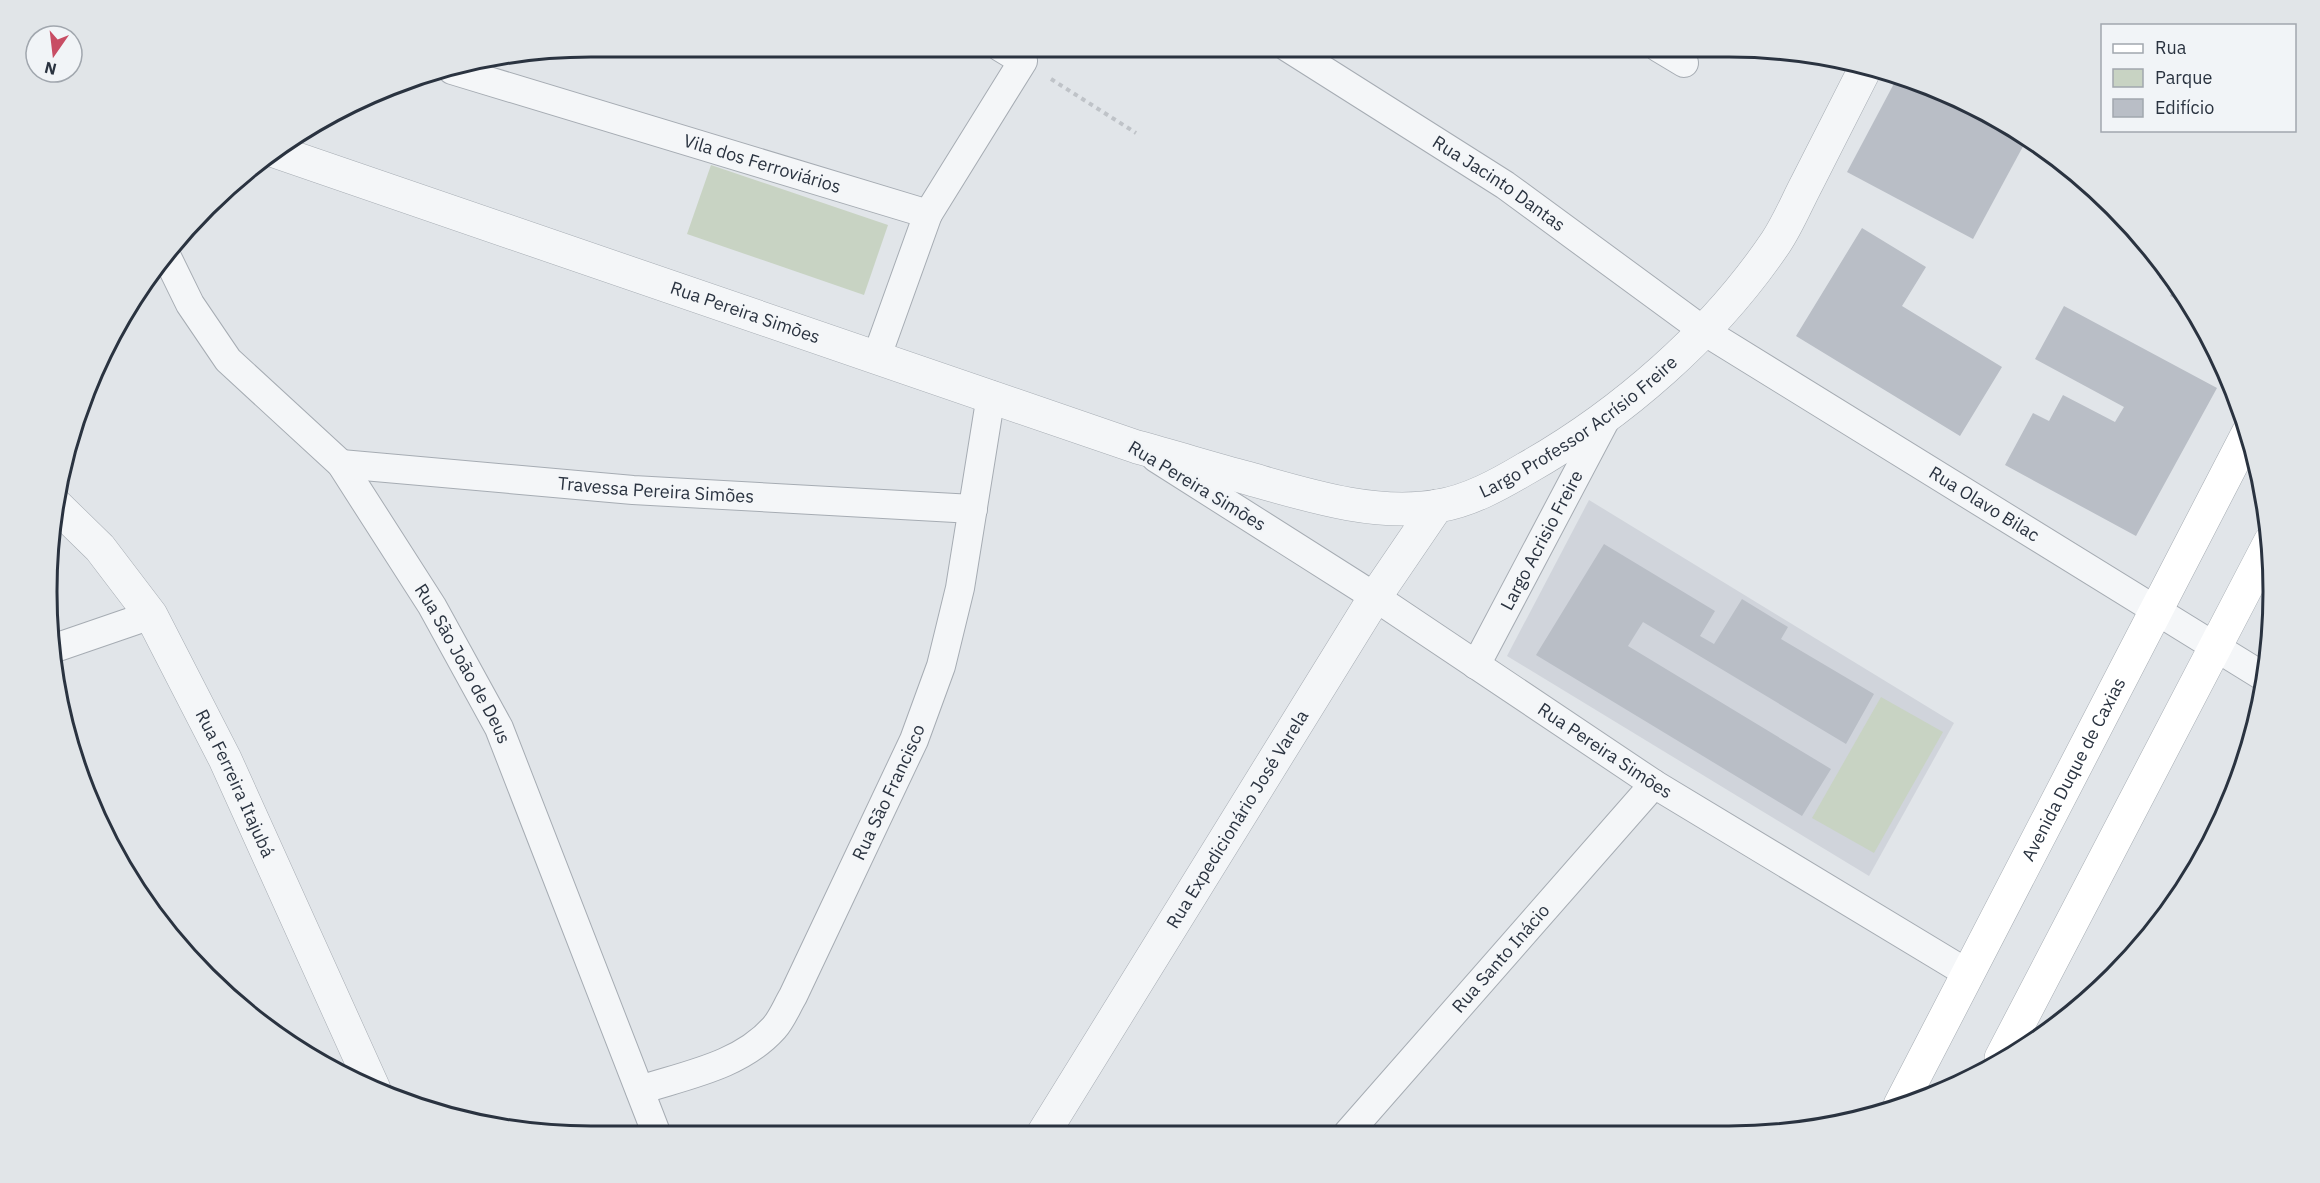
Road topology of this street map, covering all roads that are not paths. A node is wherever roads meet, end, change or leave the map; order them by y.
1 (1009, 57) edge
2 (1303, 57) edge
3 (1674, 57) edge
4 (1684, 63) dead end
5 (462, 73) edge
6 (1862, 74) edge
7 (284, 154) edge
8 (928, 214) junction
9 (169, 263) edge
10 (1704, 331) junction
11 (877, 356) junction
12 (991, 395) junction
13 (1607, 417) junction
14 (2242, 444) edge
15 (1137, 447) junction
16 (341, 464) junction
17 (1437, 506) junction
18 (973, 509) junction
19 (63, 512) edge
20 (2262, 557) edge
21 (1375, 597) junction
22 (2155, 610) junction
23 (151, 615) junction
24 (60, 646) edge
25 (2215, 647) junction
26 (1476, 665) junction
27 (2256, 672) edge
28 (1654, 784) junction
29 (1967, 973) junction
30 (2006, 1048) edge
31 (369, 1077) edge
32 (640, 1090) junction
33 (1904, 1096) edge
34 (654, 1126) edge
35 (1048, 1126) edge
36 (1354, 1126) edge

1 - 8 street
2 - 10 street, Rua Jacinto Dantas
3 - 4 street
5 - 8 street, Vila dos Ferroviários
6 - 10 street, Largo Professor Acrísio Freire
7 - 11 street, Rua Pereira Simões
8 - 11 street
9 - 16 street, Rua São João de Deus
10 - 13 street, Largo Professor Acrísio Freire
10 - 22 street, Rua Olavo Bilac
11 - 12 street, Rua Pereira Simões
12 - 15 street, Rua Pereira Simões
12 - 18 street, Rua São Francisco
13 - 17 street, Largo Professor Acrísio Freire
13 - 26 street, Largo Acrisio Freire
14 - 22 main road, Avenida Duque de Caxias
15 - 17 street, Largo Professor Acrísio Freire
15 - 21 street, Rua Pereira Simões
16 - 18 street, Travessa Pereira Simões
16 - 32 street, Rua São João de Deus
17 - 21 street, Rua Expedicionário José Varela
18 - 32 street, Rua São Francisco
19 - 23 street, Rua Ferreira Itajubá
20 - 25 main road
21 - 26 street, Rua Pereira Simões
21 - 35 street, Rua Expedicionário José Varela
22 - 25 street, Rua Olavo Bilac
22 - 29 main road, Avenida Duque de Caxias
23 - 24 street
23 - 31 street, Rua Ferreira Itajubá
25 - 27 street, Rua Olavo Bilac
25 - 30 main road
26 - 28 street, Rua Pereira Simões
28 - 29 street, Rua Pereira Simões
28 - 36 street, Rua Santo Inácio
29 - 33 main road, Avenida Duque de Caxias
32 - 34 street, Rua São João de Deus

